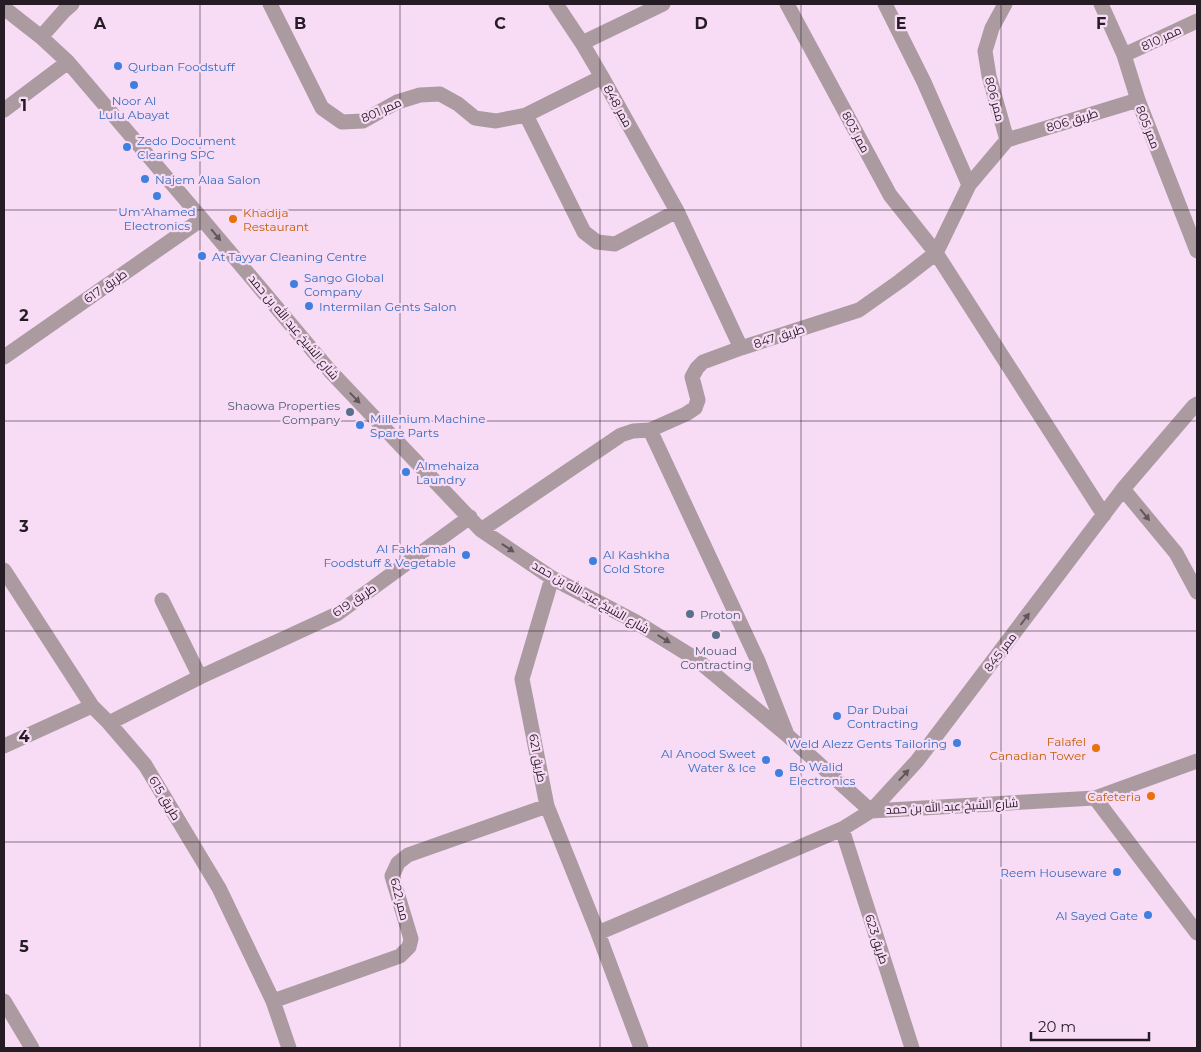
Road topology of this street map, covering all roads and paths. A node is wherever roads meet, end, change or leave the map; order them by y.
1 (72, 4) edge
2 (270, 4) edge
3 (556, 4) edge
4 (663, 4) edge
5 (787, 4) edge
6 (885, 4) edge
7 (1005, 4) edge
8 (1101, 4) edge
9 (4, 8) edge
10 (1197, 21) edge
11 (41, 37) junction
12 (582, 43) junction
13 (1124, 55) junction
14 (68, 62) junction
15 (602, 78) junction
16 (1138, 100) junction
17 (4, 110) edge
18 (526, 115) junction
19 (1007, 140) junction
20 (969, 185) junction
21 (677, 211) junction
22 (202, 219) junction
23 (1197, 251) edge
24 (936, 253) junction
25 (741, 348) junction
26 (5, 352) edge
27 (1197, 404) edge
28 (650, 430) junction
29 (1124, 489) junction
30 (1104, 515) junction
31 (470, 517) junction
32 (481, 530) junction
33 (4, 570) edge
34 (552, 578) junction
35 (1197, 592) edge
36 (162, 600) dead end
37 (200, 677) junction
38 (92, 706) junction
39 (109, 723) junction
40 (787, 735) junction
41 (4, 746) edge
42 (1197, 761) edge
43 (1095, 798) junction
44 (547, 806) junction
45 (871, 811) junction
46 (842, 829) junction
47 (598, 933) junction
48 (1197, 933) edge
49 (273, 1001) junction
50 (4, 1002) edge
51 (32, 1048) edge
52 (288, 1048) edge
53 (641, 1048) edge
54 (912, 1048) edge

1 - 11 street
2 - 18 street, ممر 801
3 - 12 street, ممر 848
4 - 12 street
5 - 24 street, ممر 803
6 - 20 street
7 - 19 street, ممر 806
8 - 13 street, ممر 805
9 - 11 street, شارع الشيخ عبد الله بن حمد
10 - 13 street, ممر 810
11 - 14 street, شارع الشيخ عبد الله بن حمد
12 - 15 street, ممر 848
13 - 16 street, ممر 805
14 - 17 street
14 - 22 street, شارع الشيخ عبد الله بن حمد
15 - 18 street, ممر 801
15 - 21 street, ممر 848
16 - 19 street, طريق 806
16 - 23 street, ممر 805
18 - 21 street
19 - 20 street
20 - 24 street
21 - 25 street, ممر 848
22 - 26 street, طريق 617
22 -> 31 street, شارع الشيخ عبد الله بن حمد
24 - 25 street, طريق 847
24 - 30 street, ممر 803
25 - 28 street, طريق 847
27 - 29 street, ممر 845
28 - 32 street, طريق 847
28 - 40 street
29 - 30 street, ممر 845
29 -> 35 street
45 -> 30 street, ممر 845
31 - 32 street, شارع الشيخ عبد الله بن حمد
31 - 37 street, طريق 619
32 -> 34 street, شارع الشيخ عبد الله بن حمد
33 - 38 street, طريق 615
34 -> 40 street, شارع الشيخ عبد الله بن حمد
34 - 44 street, طريق 621
36 - 37 street
37 - 39 street, طريق 619
38 - 39 street, طريق 615
38 - 41 street
39 - 49 street, طريق 615
40 - 45 street, شارع الشيخ عبد الله بن حمد
42 - 43 street, شارع الشيخ عبد الله بن حمد
43 - 45 street, شارع الشيخ عبد الله بن حمد
43 - 48 street
44 - 47 street, طريق 621
44 - 49 street, ممر 622
45 - 46 street
46 - 47 street
46 - 54 street, طريق 623
47 - 53 street, طريق 621
49 - 52 street, طريق 615
50 - 51 street

